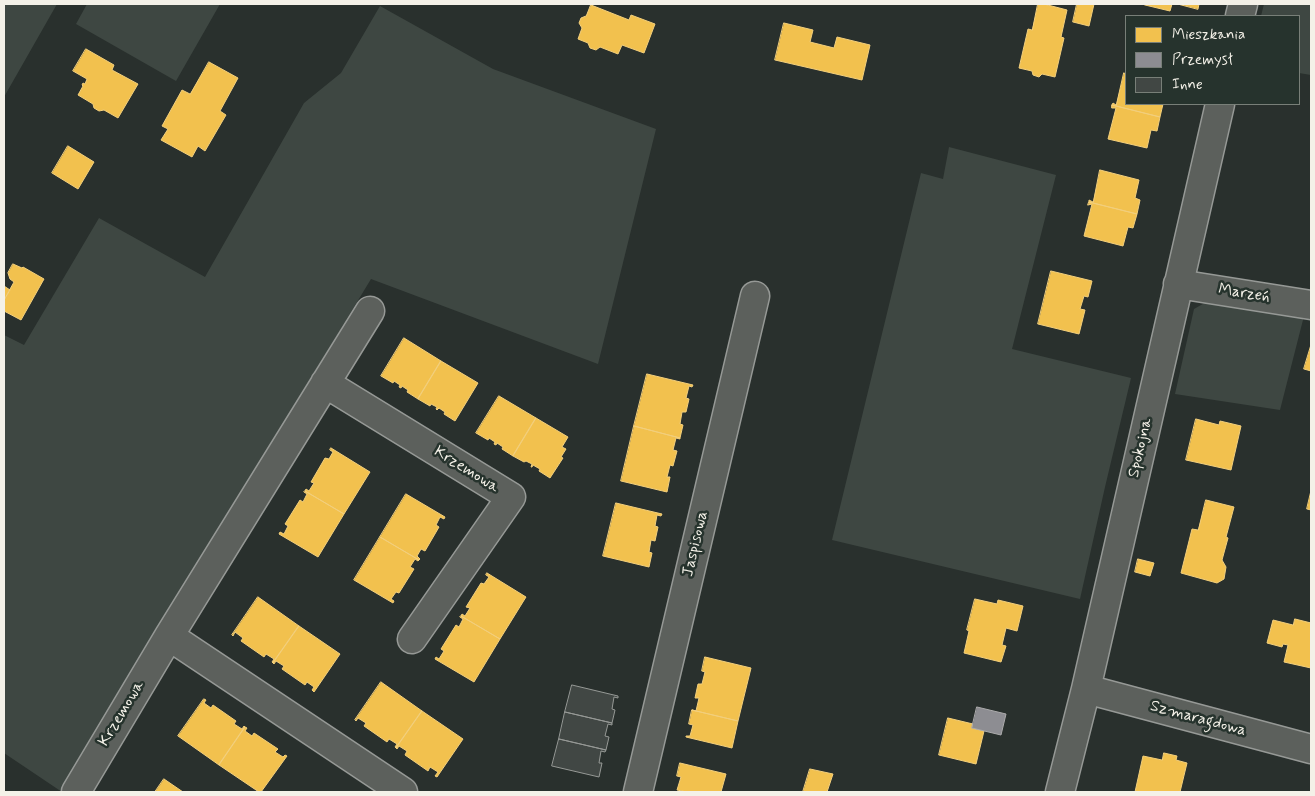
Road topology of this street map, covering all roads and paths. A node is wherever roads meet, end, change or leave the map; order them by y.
1 (1220, 105) edge
2 (1178, 284) junction
3 (755, 296) dead end
4 (1311, 305) edge
5 (370, 311) dead end
6 (325, 383) junction
7 (169, 636) junction
8 (412, 639) dead end
9 (1086, 689) junction
10 (1311, 749) edge
11 (76, 792) edge
12 (403, 792) edge
13 (638, 792) edge
14 (1060, 792) edge

1 - 2 street, Spokojna
2 - 4 street, Marzeń
2 - 9 street, Spokojna
3 - 13 street, Jaspisowa
5 - 6 street, Krzemowa
6 - 7 street, Krzemowa
6 - 8 street, Krzemowa
7 - 11 street, Krzemowa
7 - 12 street
9 - 10 street, Szmaragdowa
9 - 14 street, Spokojna

